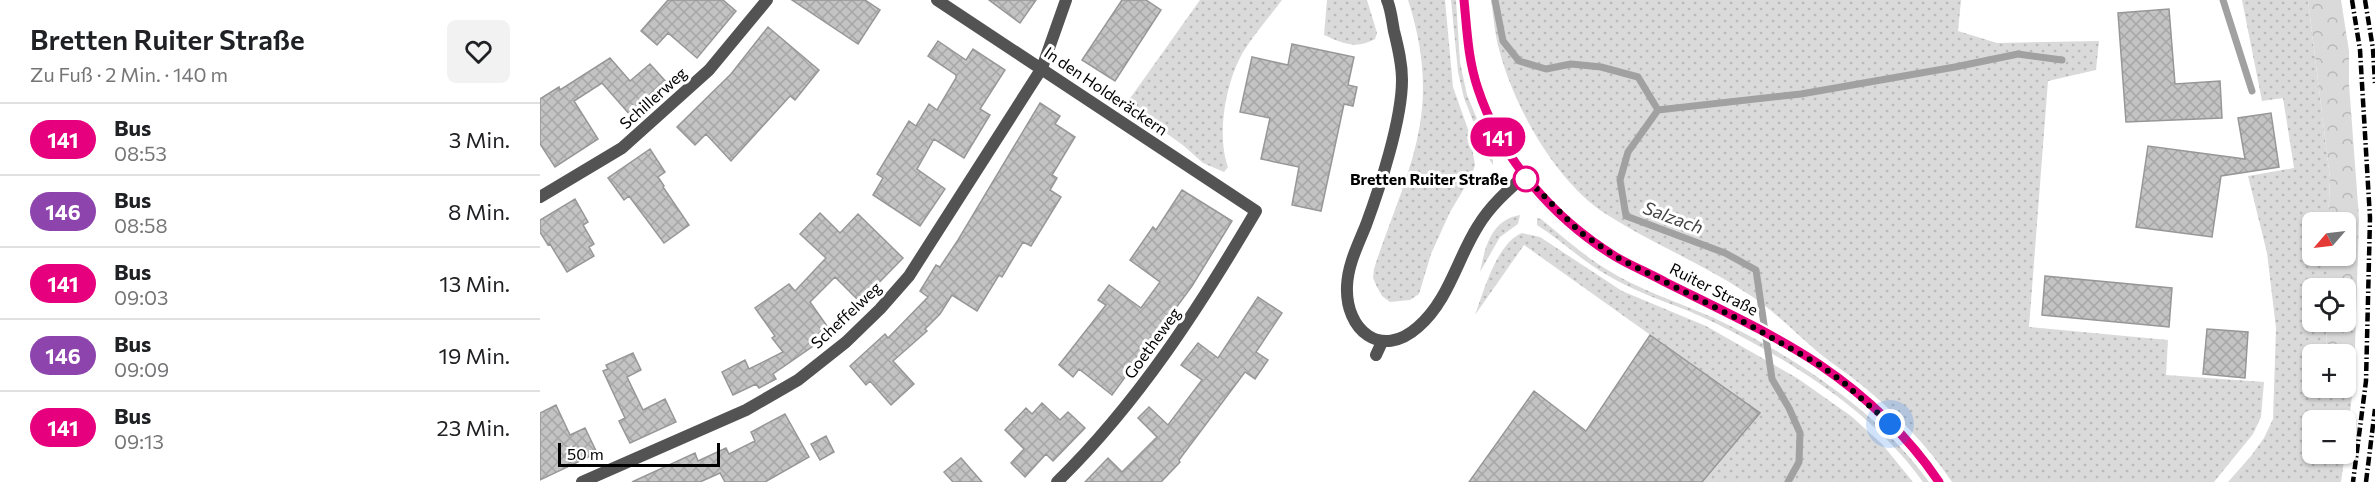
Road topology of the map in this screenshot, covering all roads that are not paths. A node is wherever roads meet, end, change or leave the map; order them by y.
1 (766, 0) edge
2 (938, 0) edge
3 (1066, 0) edge
4 (1387, 0) edge
5 (1464, 0) edge
6 (1042, 68) junction
7 (1524, 176) junction
8 (540, 197) edge
9 (1256, 211) joint
10 (1382, 342) junction
11 (1376, 356) dead end
12 (582, 482) edge
13 (1058, 482) edge
14 (1939, 482) edge

1 - 8 street, Schillerweg
2 - 6 street, In den Holderäckern
3 - 6 street, Scheffelweg
4 - 10 street
5 - 7 street, Ruiter Straße
6 - 9 street, In den Holderäckern
6 - 12 street, Scheffelweg
7 - 10 street
7 - 14 street, Ruiter Straße
9 - 13 street, Goetheweg
10 - 11 street

